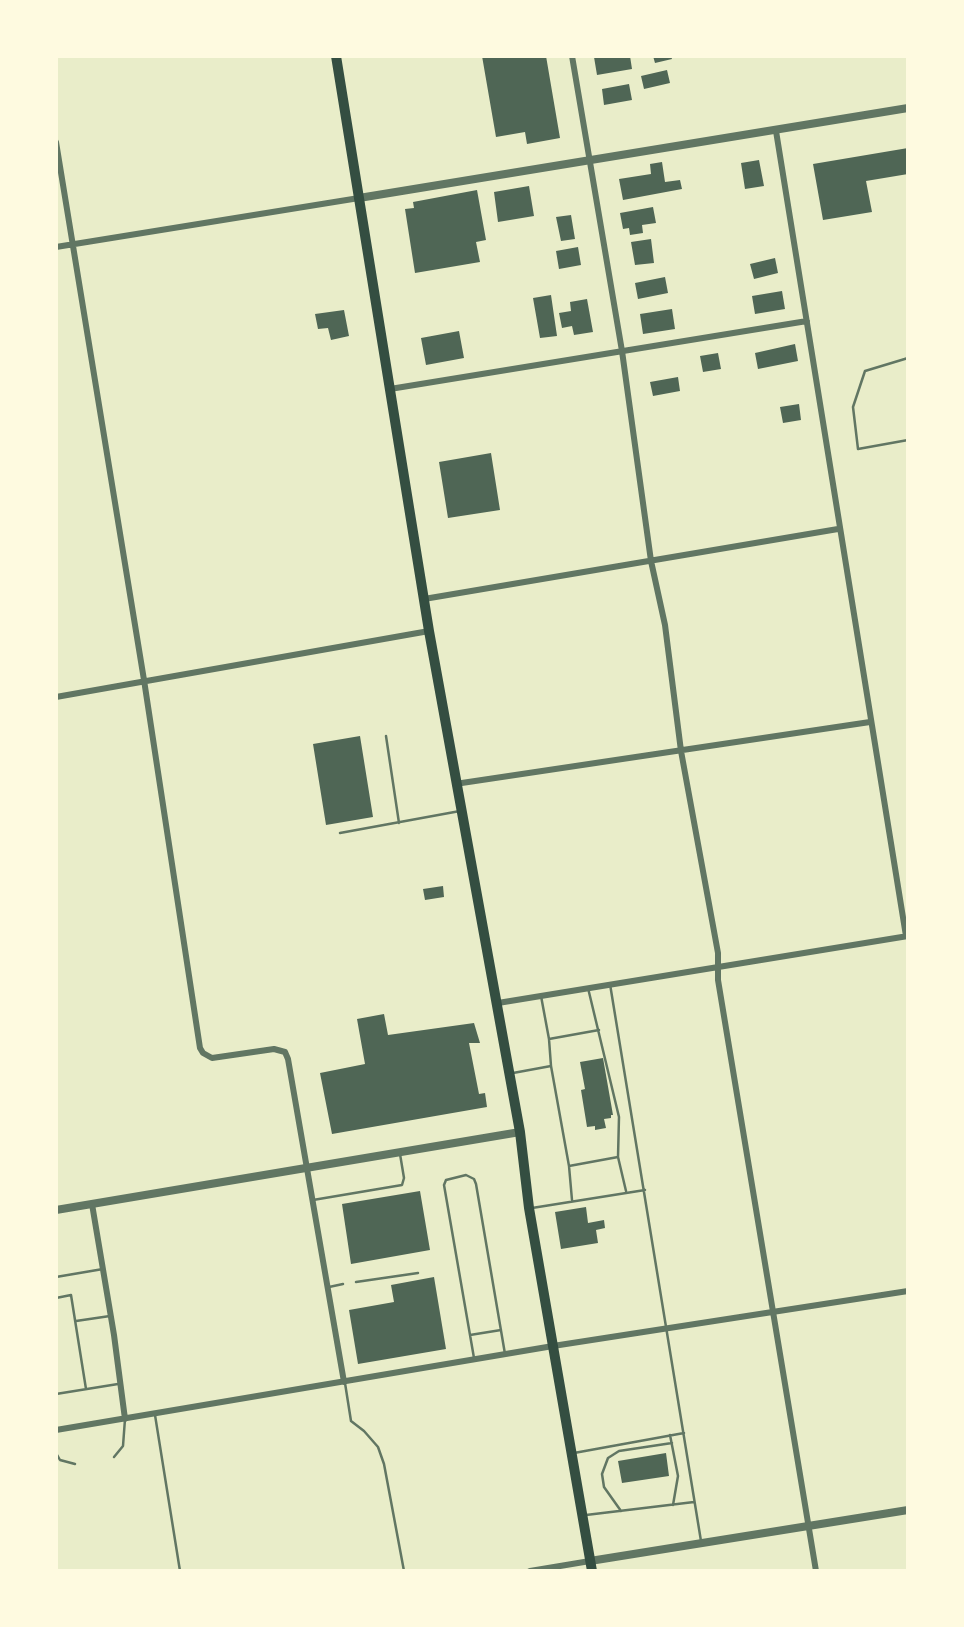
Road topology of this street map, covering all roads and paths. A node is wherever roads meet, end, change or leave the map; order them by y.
1 (336, 56) edge
2 (572, 56) edge
3 (908, 108) edge
4 (776, 131) junction
5 (56, 142) edge
6 (590, 162) junction
7 (359, 198) junction
8 (71, 244) junction
9 (56, 247) edge
10 (807, 321) junction
11 (622, 351) junction
12 (908, 358) edge
13 (390, 389) junction
14 (908, 440) edge
15 (838, 529) junction
16 (651, 561) junction
17 (424, 599) junction
18 (429, 631) junction
19 (144, 680) junction
20 (56, 697) edge
21 (870, 722) junction
22 (386, 736) dead end
23 (681, 751) junction
24 (455, 784) junction
25 (460, 811) junction
26 (399, 823) junction
27 (340, 832) dead end
28 (907, 936) edge
29 (718, 967) junction
30 (610, 985) junction
31 (588, 988) junction
32 (541, 996) junction
33 (498, 1003) junction
34 (599, 1030) junction
35 (549, 1039) junction
36 (551, 1066) junction
37 (510, 1073) junction
38 (520, 1132) junction
39 (400, 1153) junction
40 (618, 1157) junction
41 (569, 1166) junction
42 (307, 1169) junction
43 (645, 1190) junction
44 (626, 1192) junction
45 (313, 1200) junction
46 (572, 1200) junction
47 (92, 1204) junction
48 (529, 1208) junction
49 (56, 1210) edge
50 (103, 1269) junction
51 (418, 1273) dead end
52 (56, 1277) edge
53 (356, 1282) dead end
54 (343, 1284) dead end
55 (329, 1286) junction
56 (908, 1291) edge
57 (56, 1298) edge
58 (773, 1312) junction
59 (110, 1316) junction
60 (75, 1321) junction
61 (668, 1328) junction
62 (501, 1330) junction
63 (470, 1335) junction
64 (553, 1346) junction
65 (505, 1354) junction
66 (474, 1359) junction
67 (344, 1382) junction
68 (120, 1383) junction
69 (86, 1389) junction
70 (56, 1394) edge
71 (154, 1414) junction
72 (125, 1419) junction
73 (56, 1430) edge
74 (684, 1433) junction
75 (670, 1435) junction
76 (672, 1443) junction
77 (56, 1454) edge
78 (572, 1454) junction
79 (114, 1457) dead end
80 (75, 1464) dead end
81 (695, 1502) junction
82 (673, 1505) junction
83 (908, 1510) edge
84 (621, 1511) junction
85 (583, 1516) junction
86 (808, 1526) junction
87 (702, 1543) junction
88 (591, 1566) edge
89 (180, 1571) edge
90 (404, 1571) edge
91 (530, 1571) edge
92 (816, 1571) edge

1 - 7 main road
2 - 6 street
3 - 4 street
4 - 6 street
4 - 10 street
5 - 8 street
6 - 7 street
6 - 11 street
7 - 8 street
7 - 13 main road
8 - 9 street
8 - 19 street
10 - 11 street
10 - 15 street
11 - 13 street
11 - 16 street
12 - 14 lane
13 - 17 main road
15 - 16 street
15 - 21 street
16 - 17 street
16 - 23 street
17 - 18 main road
18 - 19 street
18 - 24 main road
19 - 20 street
19 - 42 street
21 - 23 street
21 - 28 street
22 - 26 lane
23 - 24 street
23 - 29 street
24 - 25 main road
25 - 26 lane
25 - 33 main road
26 - 27 lane
28 - 29 street
29 - 30 street
29 - 58 street
30 - 31 street
30 - 43 lane
31 - 32 street
31 - 34 lane
32 - 33 street
32 - 35 lane
33 - 37 main road
34 - 35 lane
34 - 40 lane
35 - 36 lane
36 - 37 lane
36 - 41 lane
37 - 38 main road
38 - 39 street
38 - 48 main road
39 - 42 street
39 - 45 lane
40 - 41 lane
40 - 44 lane
41 - 46 lane
42 - 45 street
42 - 47 street
43 - 44 lane
43 - 61 lane
44 - 46 lane
45 - 55 street
46 - 48 lane
47 - 49 street
47 - 50 street
48 - 64 main road
50 - 52 lane
50 - 59 street
51 - 53 lane
54 - 55 lane
55 - 67 street
56 - 58 street
57 - 60 lane
58 - 61 street
58 - 86 street
59 - 60 lane
59 - 68 street
60 - 69 lane
61 - 64 street
61 - 74 lane
62 - 63 lane
62 - 63 lane
62 - 65 lane
63 - 66 lane
64 - 65 street
64 - 78 main road
65 - 66 street
66 - 67 street
67 - 71 street
67 - 90 lane
68 - 69 lane
68 - 72 street
69 - 70 lane
71 - 72 street
71 - 89 lane
72 - 73 street
72 - 79 lane
74 - 75 lane
74 - 81 lane
75 - 76 lane
75 - 78 lane
76 - 82 lane
76 - 84 lane
77 - 80 lane
78 - 85 main road
81 - 82 lane
81 - 87 lane
82 - 84 lane
83 - 86 street
84 - 85 lane
85 - 88 main road
86 - 87 street
86 - 92 street
87 - 88 street
88 - 91 street

